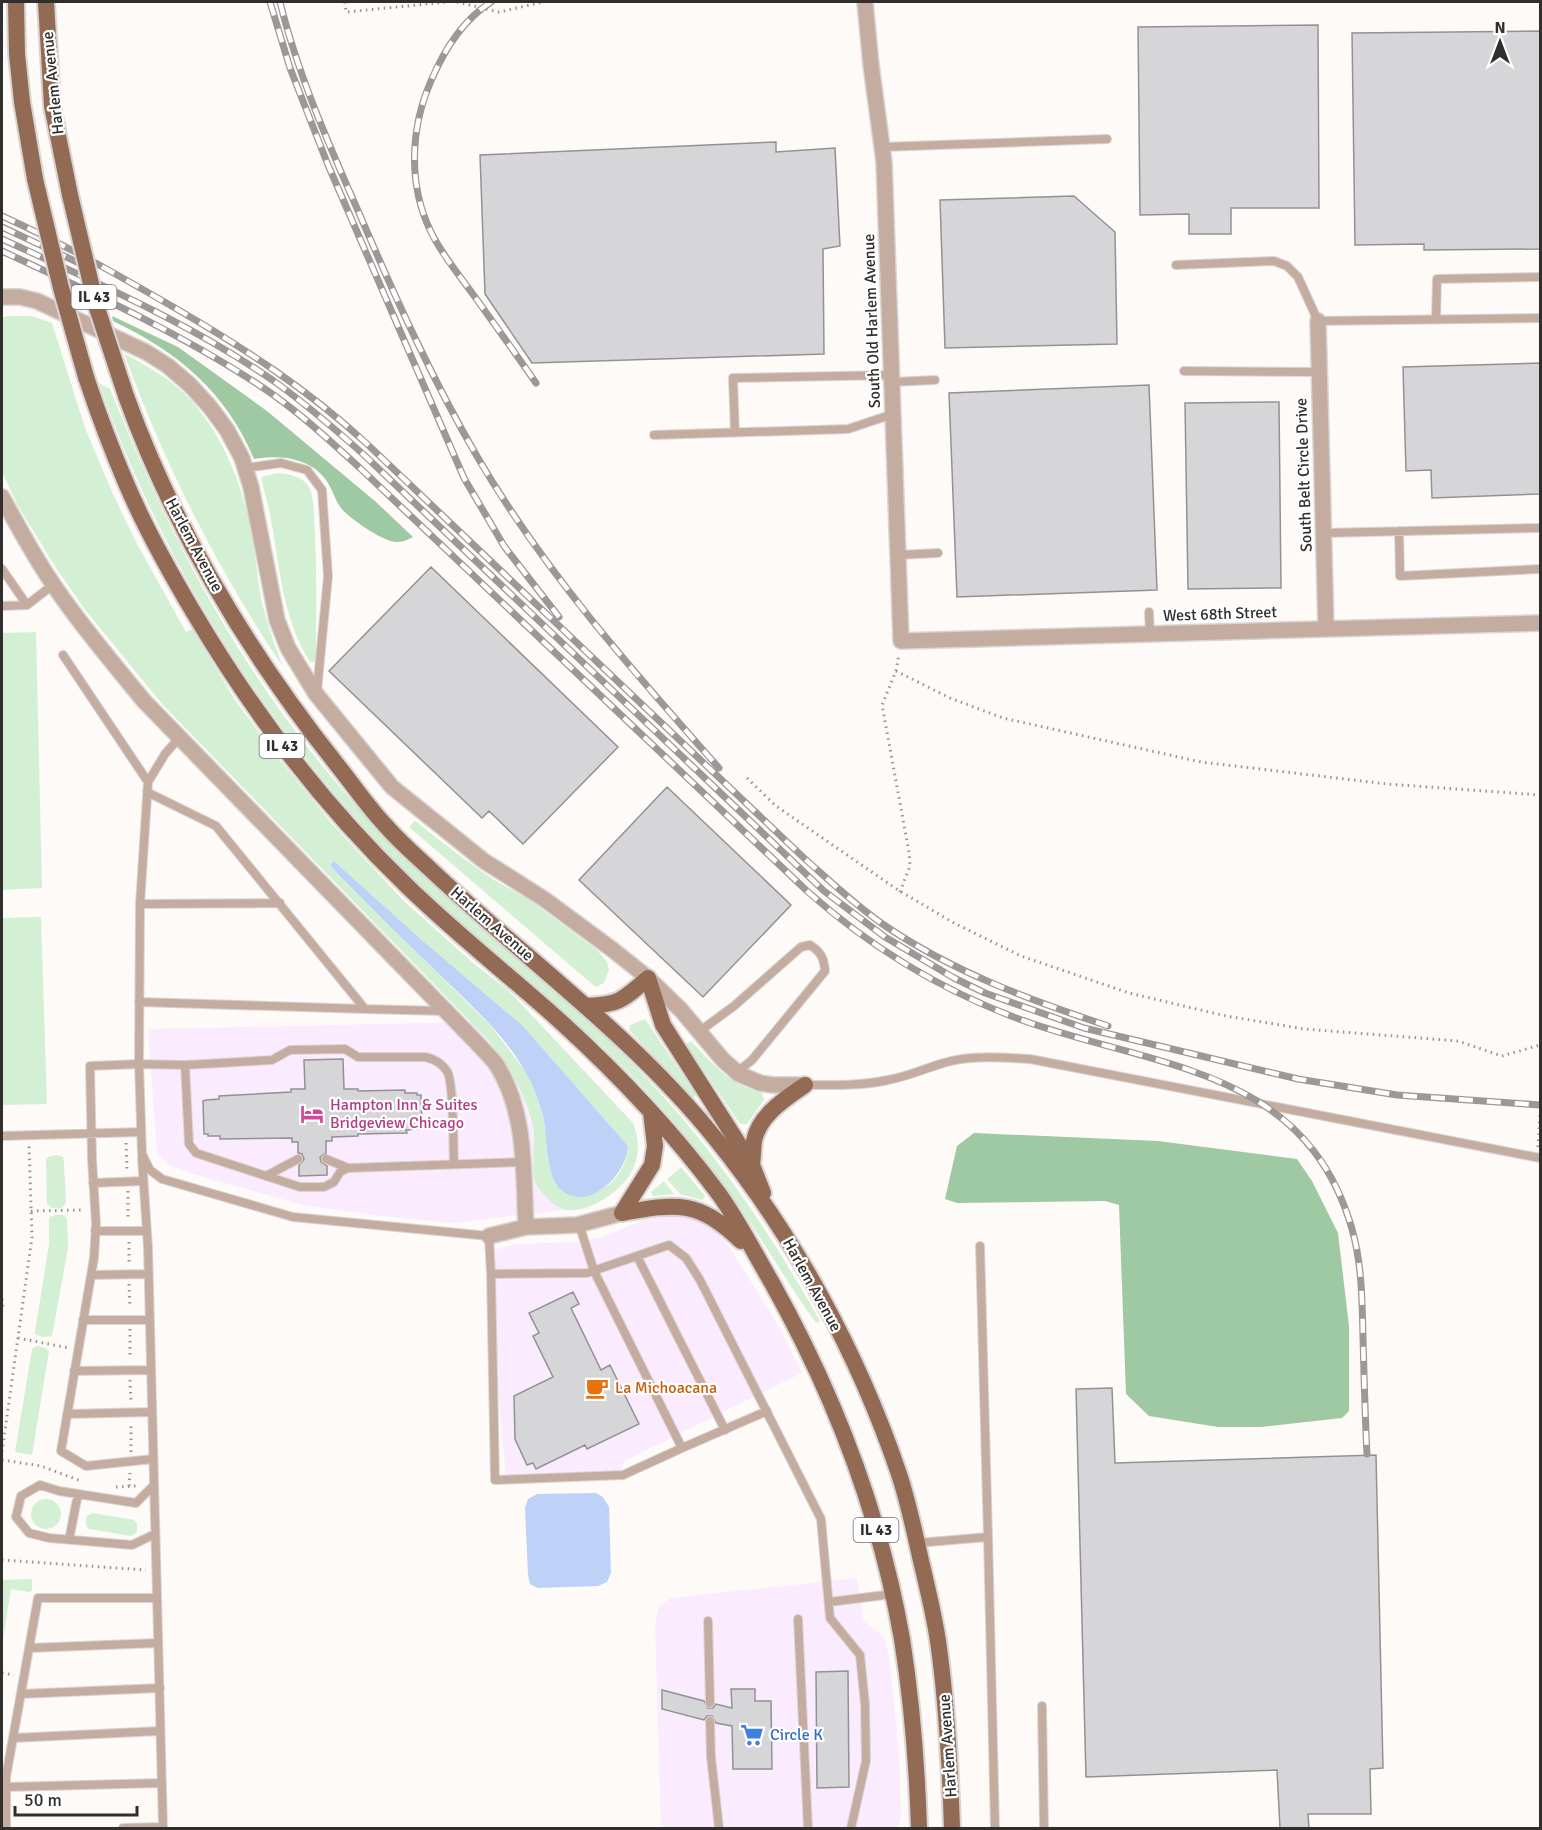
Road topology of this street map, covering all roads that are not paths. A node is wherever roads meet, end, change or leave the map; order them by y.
1 (16, 2) edge
2 (46, 2) edge
3 (865, 2) edge
4 (1107, 139) dead end
5 (882, 147) junction
6 (1176, 265) dead end
7 (1540, 277) edge
8 (2, 297) edge
9 (1540, 318) edge
10 (1436, 319) junction
11 (1318, 321) junction
12 (1184, 371) dead end
13 (1319, 372) junction
14 (892, 378) junction
15 (935, 380) dead end
16 (893, 414) junction
17 (735, 433) junction
18 (654, 435) dead end
19 (245, 468) junction
20 (2, 497) edge
21 (1540, 528) edge
22 (1399, 531) junction
23 (1324, 533) junction
24 (938, 554) dead end
25 (898, 555) junction
26 (2, 569) edge
27 (1540, 569) edge
28 (54, 584) junction
29 (27, 605) junction
30 (2, 606) edge
31 (1149, 612) dead end
32 (1540, 623) edge
33 (1326, 629) junction
34 (1150, 634) junction
35 (901, 641) joint
36 (63, 656) dead end
37 (316, 694) junction
38 (179, 738) junction
39 (147, 782) junction
40 (147, 792) junction
41 (280, 903) junction
42 (140, 904) junction
43 (648, 978) junction
44 (139, 1002) junction
45 (585, 1006) junction
46 (365, 1009) junction
47 (445, 1011) junction
48 (700, 1031) junction
49 (139, 1064) junction
50 (185, 1065) junction
51 (737, 1072) junction
52 (805, 1085) junction
53 (651, 1112) junction
54 (141, 1132) junction
55 (92, 1134) junction
56 (2, 1136) edge
57 (142, 1154) junction
58 (1539, 1158) edge
59 (298, 1159) dead end
60 (326, 1159) dead end
61 (523, 1162) junction
62 (454, 1164) junction
63 (752, 1165) junction
64 (348, 1168) junction
65 (266, 1176) junction
66 (143, 1181) junction
67 (93, 1183) junction
68 (770, 1210) junction
69 (622, 1213) junction
70 (579, 1224) junction
71 (526, 1227) junction
72 (95, 1231) junction
73 (146, 1231) junction
74 (489, 1236) junction
75 (980, 1246) dead end
76 (755, 1254) junction
77 (637, 1256) junction
78 (594, 1271) junction
79 (148, 1274) junction
80 (491, 1274) junction
81 (91, 1275) junction
82 (83, 1320) junction
83 (149, 1320) junction
84 (150, 1370) junction
85 (74, 1371) junction
86 (767, 1411) junction
87 (152, 1412) junction
88 (67, 1414) junction
89 (725, 1430) junction
90 (682, 1448) junction
91 (153, 1459) junction
92 (153, 1486) junction
93 (78, 1494) junction
94 (155, 1534) junction
95 (988, 1537) junction
96 (69, 1540) junction
97 (917, 1543) junction
98 (892, 1594) junction
99 (157, 1598) junction
100 (829, 1602) junction
101 (798, 1619) dead end
102 (708, 1621) dead end
103 (158, 1643) junction
104 (29, 1648) junction
105 (159, 1688) junction
106 (21, 1694) junction
107 (710, 1703) dead end
108 (1042, 1706) dead end
109 (710, 1721) dead end
110 (160, 1731) junction
111 (13, 1738) junction
112 (162, 1783) junction
113 (6, 1787) junction
114 (6, 1828) edge
115 (123, 1828) edge
116 (163, 1828) edge
117 (719, 1828) edge
118 (808, 1828) edge
119 (851, 1828) edge
120 (919, 1828) edge
121 (952, 1828) edge
122 (995, 1828) edge
123 (1044, 1828) edge

1 - 53 main road, Harlem Avenue / IL 43, bridge
2 - 45 main road, Harlem Avenue / IL 43, bridge
3 - 5 street, South Old Harlem Avenue
4 - 5 lane
5 - 14 street, South Old Harlem Avenue
6 - 11 lane
7 - 10 lane
8 - 19 street
9 - 10 lane
10 - 11 lane
11 - 13 street, South Belt Circle Drive
12 - 13 lane
13 - 23 street, South Belt Circle Drive
14 - 15 lane
14 - 16 street, South Old Harlem Avenue
14 - 17 lane
16 - 17 lane
16 - 25 street, South Old Harlem Avenue
17 - 18 lane
19 - 37 street
19 - 37 lane
20 - 28 street
21 - 22 lane
22 - 23 lane
22 - 27 lane
23 - 33 street, South Belt Circle Drive
24 - 25 lane
25 - 35 street, South Old Harlem Avenue
26 - 29 lane
28 - 29 lane
28 - 38 street
29 - 30 lane
31 - 34 lane
32 - 33 street, West 68th Street
33 - 34 street, West 68th Street
34 - 35 street, West 68th Street
36 - 39 lane
37 - 43 street
38 - 39 lane
38 - 47 street
39 - 40 lane
40 - 41 lane
40 - 42 lane
41 - 42 lane
41 - 46 lane
42 - 44 lane
43 - 45 main road
43 - 48 street
43 - 63 main road
44 - 46 lane
44 - 49 lane
45 - 68 main road, Harlem Avenue / IL 43
46 - 47 lane
47 - 61 street
48 - 51 street
48 - 51 lane
49 - 50 lane
49 - 54 lane
49 - 55 lane
50 - 62 lane
50 - 65 lane
51 - 52 street
52 - 58 lane
52 - 63 main road
53 - 69 main road
53 - 76 main road, Harlem Avenue / IL 43
54 - 55 lane
54 - 57 lane
55 - 56 lane
55 - 67 lane
57 - 66 lane
57 - 74 lane
59 - 65 lane
60 - 64 lane
61 - 62 lane
61 - 71 street
62 - 64 lane
63 - 68 main road
64 - 65 lane
66 - 67 lane
66 - 73 lane
67 - 72 lane
68 - 97 main road, Harlem Avenue / IL 43
69 - 70 street
69 - 76 main road
70 - 71 street
70 - 78 lane
71 - 74 street
72 - 73 lane
72 - 81 lane
73 - 79 lane
74 - 80 lane
75 - 95 lane
76 - 98 main road, Harlem Avenue / IL 43
77 - 78 lane
77 - 86 lane
77 - 89 lane
78 - 80 lane
78 - 90 lane
79 - 81 lane
79 - 83 lane
80 - 90 lane
81 - 82 lane
82 - 83 lane
82 - 85 lane
83 - 84 lane
84 - 85 lane
84 - 87 lane
85 - 88 lane
86 - 89 lane
86 - 100 lane
87 - 88 lane
87 - 91 lane
88 - 91 lane
89 - 90 lane
91 - 92 lane
92 - 93 lane
92 - 94 lane
93 - 96 lane
93 - 96 lane
94 - 96 lane
94 - 99 lane
95 - 97 lane
95 - 122 lane
97 - 121 main road, Harlem Avenue / IL 43
98 - 100 lane
98 - 120 main road, Harlem Avenue / IL 43
99 - 103 lane
99 - 104 lane
100 - 119 lane
101 - 118 lane
102 - 107 lane
103 - 104 lane
103 - 105 lane
104 - 106 lane
105 - 106 lane
105 - 110 lane
106 - 111 lane
108 - 123 lane
109 - 117 lane
110 - 111 lane
110 - 112 lane
111 - 113 lane
112 - 113 lane
112 - 116 lane
113 - 114 lane
115 - 116 lane

